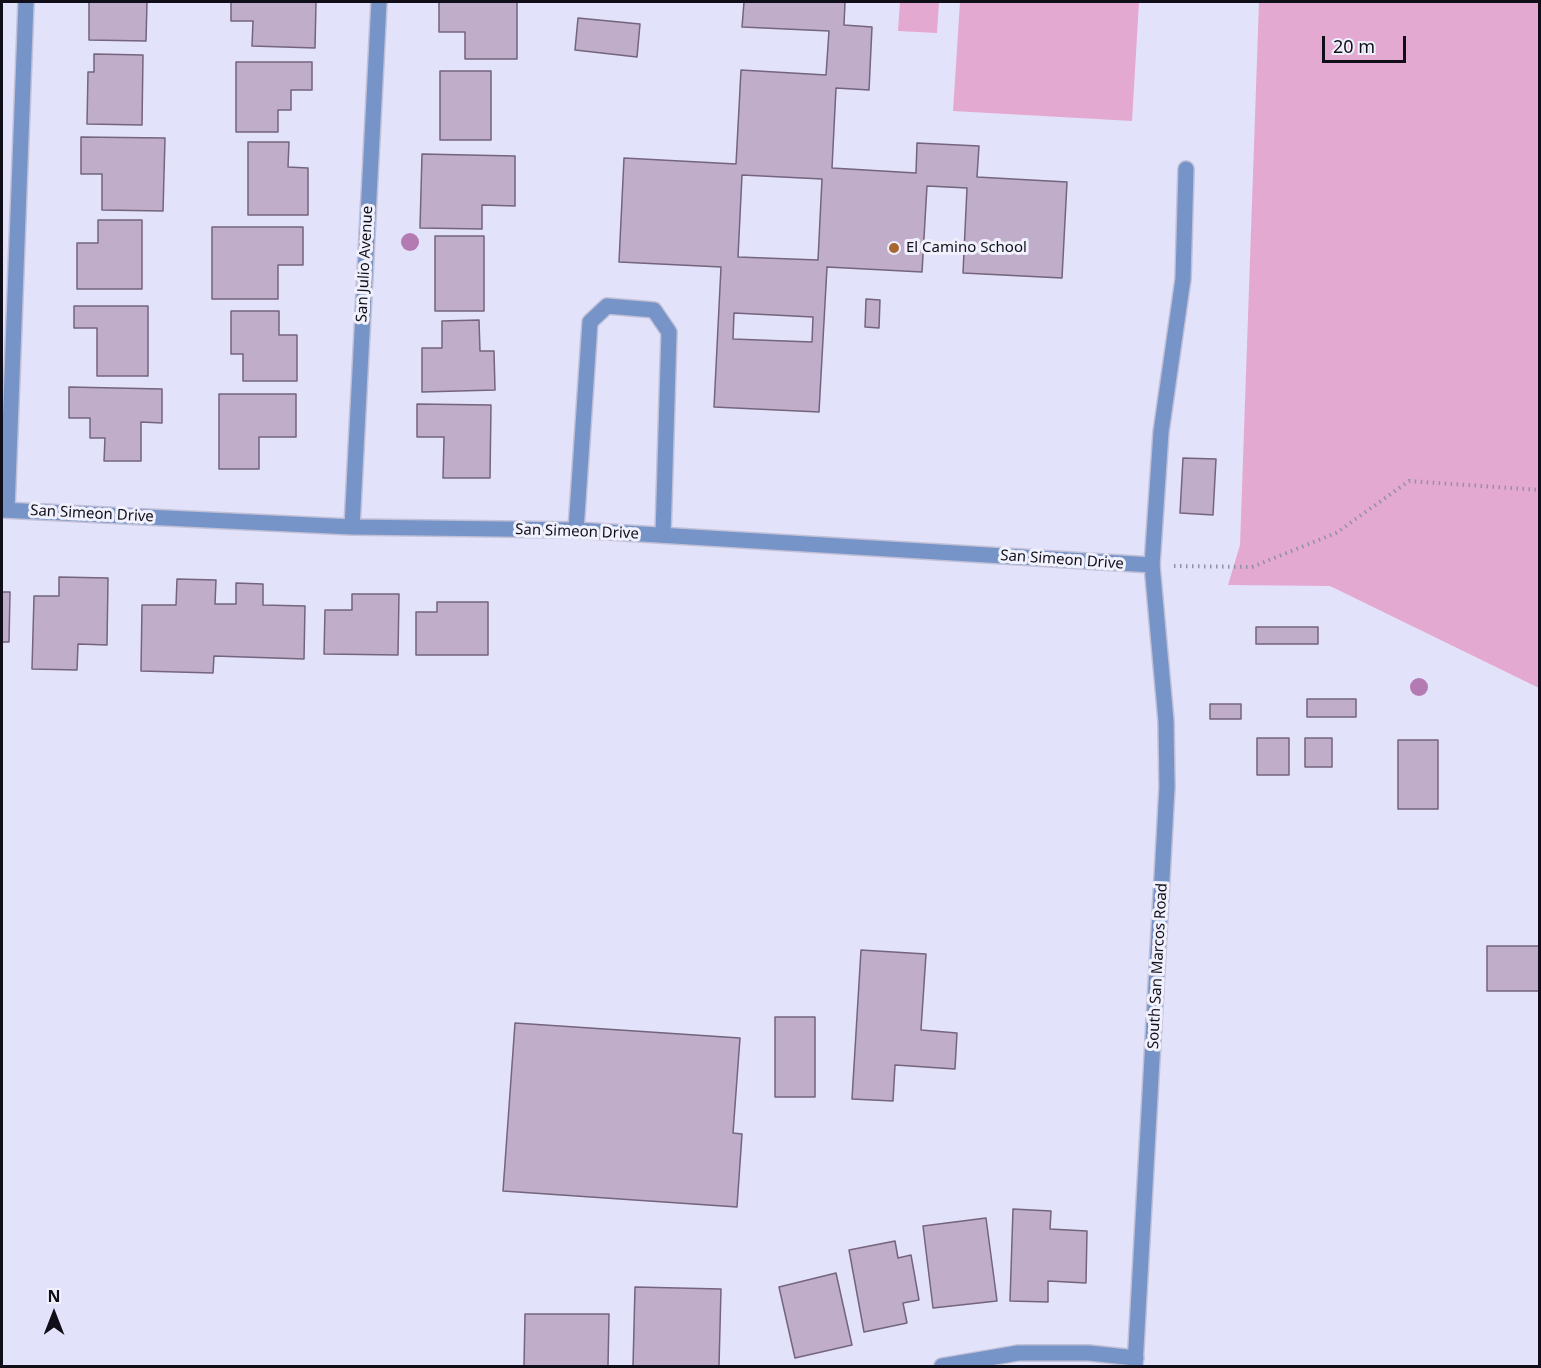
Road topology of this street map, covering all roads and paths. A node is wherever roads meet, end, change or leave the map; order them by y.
1 (26, 2) edge
2 (379, 2) edge
3 (1186, 169) dead end
4 (1539, 490) edge
5 (4, 510) edge
6 (352, 527) junction
7 (576, 530) junction
8 (663, 535) junction
9 (1152, 565) junction
10 (1136, 1362) edge
11 (942, 1366) edge

1 - 5 street
2 - 6 street, San Julio Avenue
3 - 9 street, South San Marcos Road
4 - 9 path
5 - 6 street, San Simeon Drive
6 - 7 street, San Simeon Drive
7 - 8 street, San Simeon Drive
7 - 8 street
8 - 9 street, San Simeon Drive
9 - 10 street, South San Marcos Road
10 - 11 street

